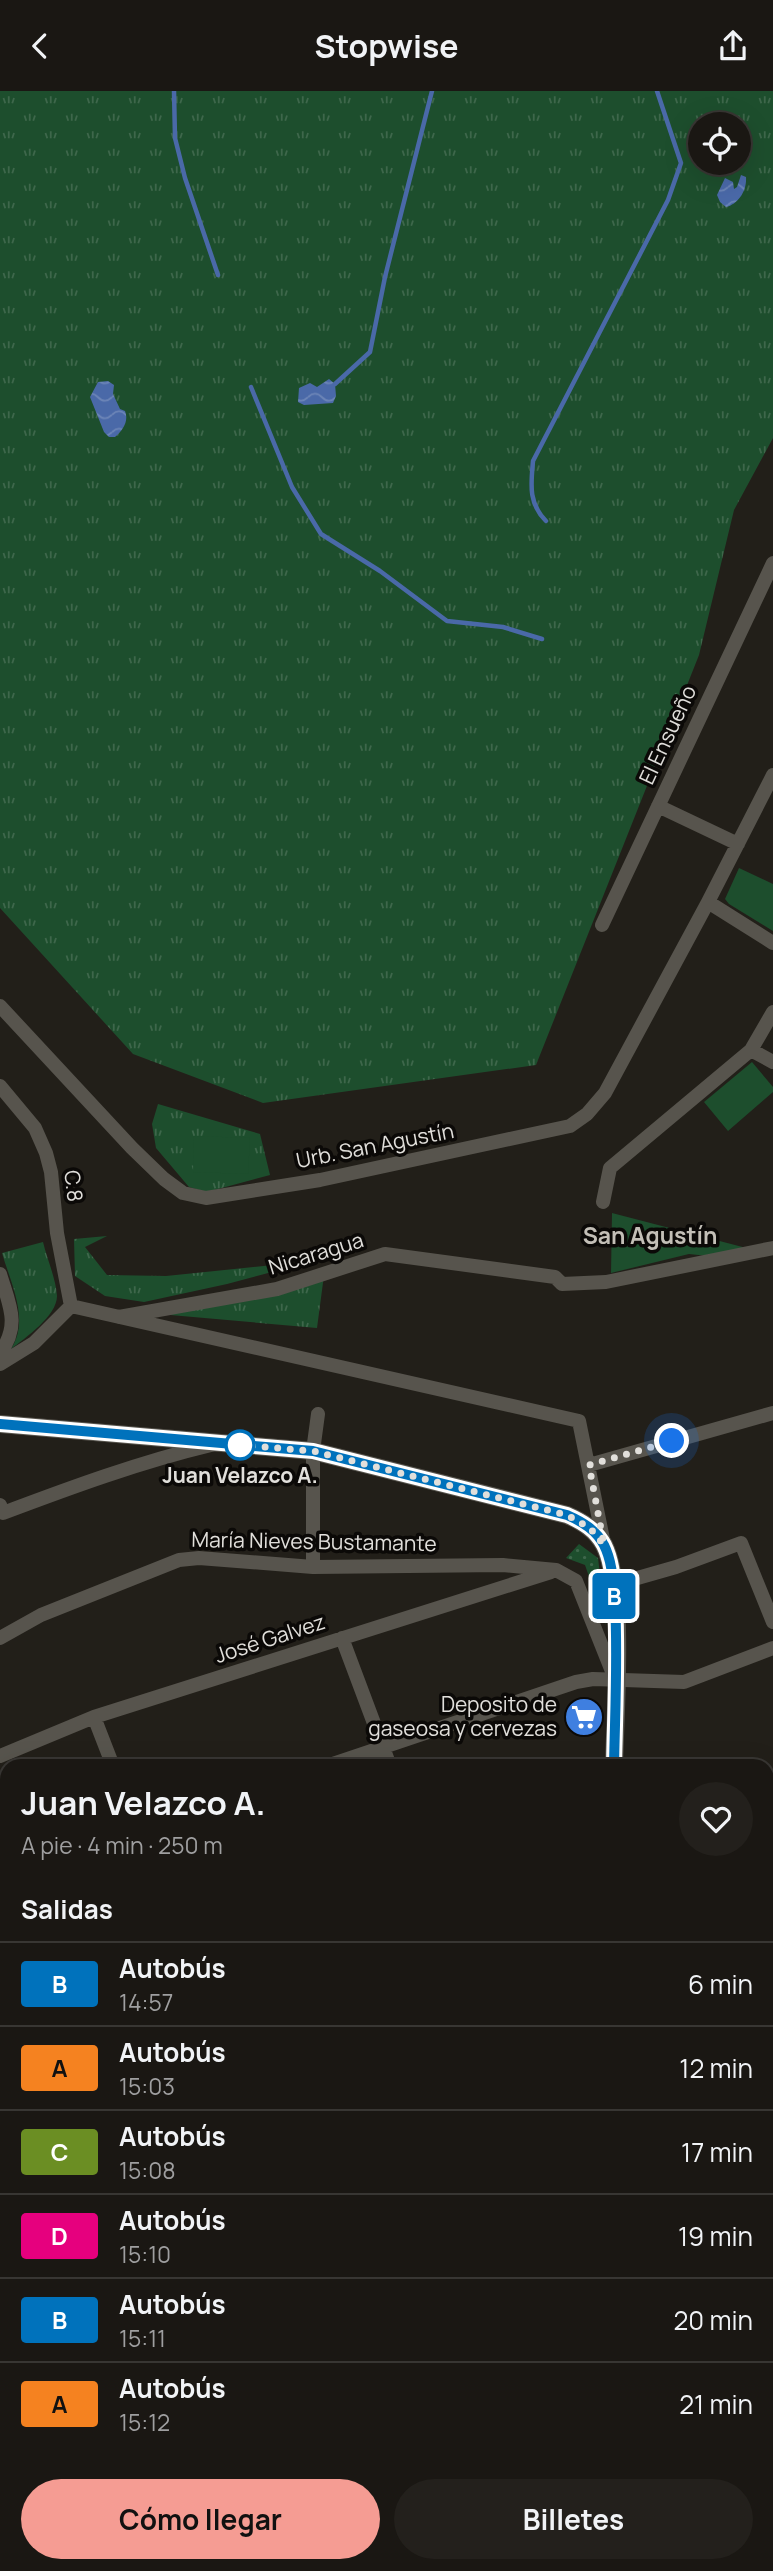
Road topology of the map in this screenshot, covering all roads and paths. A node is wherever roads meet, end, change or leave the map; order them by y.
1 (773, 563) edge
2 (773, 775) edge
3 (658, 806) junction
4 (738, 844) junction
5 (708, 902) junction
6 (602, 925) dead end
7 (773, 943) edge
8 (0, 1006) edge
9 (773, 1011) edge
10 (751, 1050) junction
11 (773, 1062) edge
12 (0, 1086) edge
13 (603, 1202) dead end
14 (773, 1248) edge
15 (0, 1274) edge
16 (71, 1307) junction
17 (119, 1317) junction
18 (0, 1353) edge
19 (0, 1364) edge
20 (773, 1413) edge
21 (318, 1414) dead end
22 (0, 1424) edge
23 (219, 1443) junction
24 (313, 1451) junction
25 (589, 1465) junction
26 (0, 1505) edge
27 (604, 1545) junction
28 (313, 1567) junction
29 (556, 1570) junction
30 (613, 1585) junction
31 (773, 1622) edge
32 (0, 1638) edge
33 (342, 1638) junction
34 (773, 1648) edge
35 (615, 1680) junction
36 (94, 1717) junction
37 (383, 1746) junction
38 (0, 1756) edge
39 (110, 1759) edge
40 (347, 1759) edge
41 (388, 1759) edge
42 (614, 1759) edge

1 - 3 street, El Ensueño
2 - 4 street, Urb. San Agustín
3 - 4 street
3 - 6 street, El Ensueño
4 - 5 street, Urb. San Agustín
5 - 7 street
5 - 8 street, Urb. San Agustín
9 - 10 street
10 - 11 street
10 - 13 street
12 - 16 street, C.8
14 - 17 street, Nicaragua
15 - 18 street
16 - 17 street
16 - 19 street
17 - 25 street
20 - 25 street
21 - 24 street
22 - 23 street
23 - 24 street
23 - 26 street
24 - 27 street
24 - 28 street
25 - 27 street
27 - 30 street
28 - 29 street, María Nieves Bustamante
28 - 32 street, María Nieves Bustamante
29 - 33 street, José Galvez
29 - 35 street
30 - 31 street
30 - 35 street
33 - 36 street, José Galvez
33 - 37 street
34 - 35 street
35 - 37 street
35 - 42 street
36 - 38 street, José Galvez
36 - 39 street
37 - 40 street
37 - 41 street

